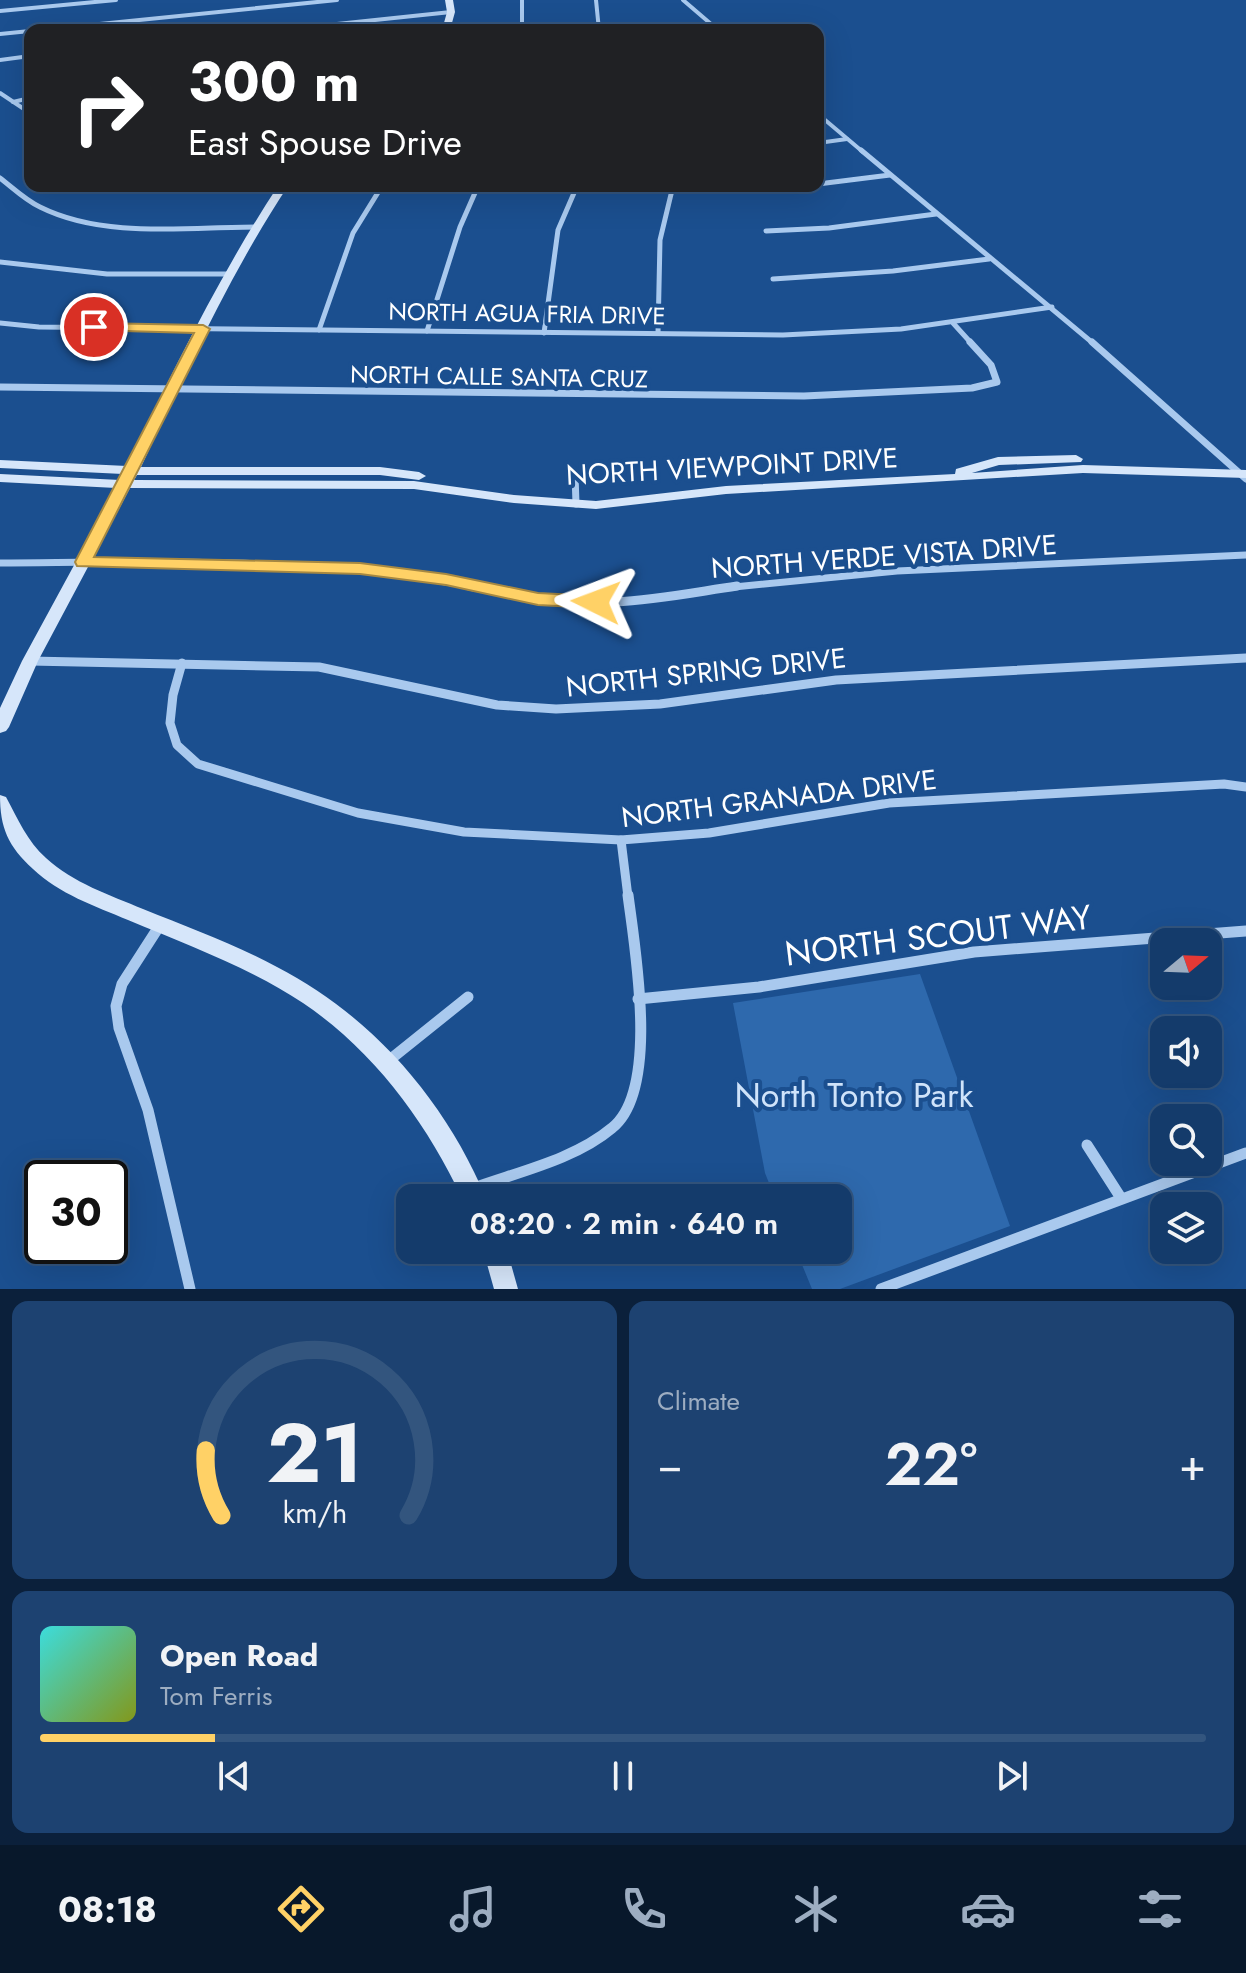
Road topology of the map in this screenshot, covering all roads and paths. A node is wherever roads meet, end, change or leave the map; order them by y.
1 (116, 0) edge
2 (337, 0) edge
3 (449, 0) edge
4 (522, 0) edge
5 (596, 0) edge
6 (683, 0) edge
7 (0, 11) edge
8 (451, 12) junction
9 (374, 20) junction
10 (99, 24) edge
11 (336, 24) edge
12 (372, 24) edge
13 (448, 24) edge
14 (522, 24) edge
15 (598, 24) edge
16 (711, 24) edge
17 (24, 32) edge
18 (0, 34) edge
19 (24, 57) edge
20 (0, 60) edge
21 (0, 93) edge
22 (24, 99) edge
23 (13, 102) junction
24 (24, 109) edge
25 (824, 119) edge
26 (847, 139) junction
27 (824, 142) edge
28 (890, 175) junction
29 (0, 178) edge
30 (824, 183) edge
31 (279, 192) edge
32 (378, 192) edge
33 (475, 192) edge
34 (574, 192) edge
35 (671, 192) edge
36 (936, 214) junction
37 (256, 227) junction
38 (766, 231) dead end
39 (989, 259) junction
40 (0, 262) edge
41 (232, 274) junction
42 (773, 279) dead end
43 (1052, 307) junction
44 (0, 323) edge
45 (953, 323) junction
46 (203, 329) junction
47 (319, 330) junction
48 (427, 331) junction
49 (544, 333) junction
50 (658, 333) junction
51 (0, 387) edge
52 (170, 391) junction
53 (1229, 462) junction
54 (0, 464) edge
55 (1245, 472) edge
56 (575, 474) dead end
57 (953, 476) junction
58 (0, 478) edge
59 (128, 478) junction
60 (576, 504) junction
61 (1246, 555) edge
62 (83, 562) junction
63 (0, 563) edge
64 (1246, 658) edge
65 (30, 661) junction
66 (182, 663) junction
67 (0, 727) edge
68 (1246, 787) edge
69 (0, 802) edge
70 (621, 840) junction
71 (160, 925) junction
72 (1246, 931) edge
73 (468, 997) dead end
74 (638, 999) junction
75 (386, 1063) junction
76 (1087, 1145) dead end
77 (1246, 1153) edge
78 (466, 1184) edge
79 (495, 1184) edge
80 (1121, 1198) junction
81 (499, 1264) edge
82 (190, 1289) edge
83 (506, 1289) edge
84 (881, 1289) edge

1 - 7 street
2 - 10 street
3 - 8 main road
4 - 14 street
5 - 15 street
6 - 16 street
8 - 9 street
8 - 13 main road
9 - 11 street
9 - 12 street
17 - 18 street
19 - 20 street
21 - 23 street
22 - 23 street
23 - 24 street
25 - 26 street
26 - 27 street
26 - 28 street
28 - 30 street
28 - 36 street
29 - 37 street
31 - 37 main road
32 - 47 street
33 - 48 street
34 - 49 street
35 - 50 street
36 - 38 street
36 - 39 street
37 - 41 main road
39 - 42 street
39 - 43 street
40 - 41 street
41 - 46 main road
43 - 45 street, NORTH AGUA FRIA DRIVE
43 - 53 street
44 - 46 street, NORTH AGUA FRIA DRIVE
45 - 50 street, NORTH AGUA FRIA DRIVE
45 - 52 street, NORTH CALLE SANTA CRUZ
46 - 47 street, NORTH AGUA FRIA DRIVE
46 - 52 main road
47 - 48 street, NORTH AGUA FRIA DRIVE
48 - 49 street, NORTH AGUA FRIA DRIVE
49 - 50 street, NORTH AGUA FRIA DRIVE
51 - 52 street, NORTH CALLE SANTA CRUZ
52 - 59 main road
53 - 55 main road, NORTH VIEWPOINT DRIVE
53 - 57 main road, NORTH VIEWPOINT DRIVE
54 - 59 main road, NORTH VIEWPOINT DRIVE
55 - 57 main road, NORTH VIEWPOINT DRIVE
56 - 60 street
57 - 60 main road, NORTH VIEWPOINT DRIVE
58 - 59 main road, NORTH VIEWPOINT DRIVE
59 - 60 main road, NORTH VIEWPOINT DRIVE
59 - 62 main road
61 - 62 street, NORTH VERDE VISTA DRIVE
62 - 63 street, NORTH VERDE VISTA DRIVE
62 - 65 main road
64 - 66 street, NORTH SPRING DRIVE
65 - 66 street, NORTH SPRING DRIVE
65 - 67 main road
66 - 70 street, NORTH GRANADA DRIVE
68 - 70 street, NORTH GRANADA DRIVE
69 - 71 main road
70 - 74 street
71 - 75 main road
71 - 82 street
72 - 74 street, NORTH SCOUT WAY
73 - 75 street
74 - 79 street
75 - 78 main road
76 - 80 street
77 - 80 street
80 - 84 street
81 - 83 main road

